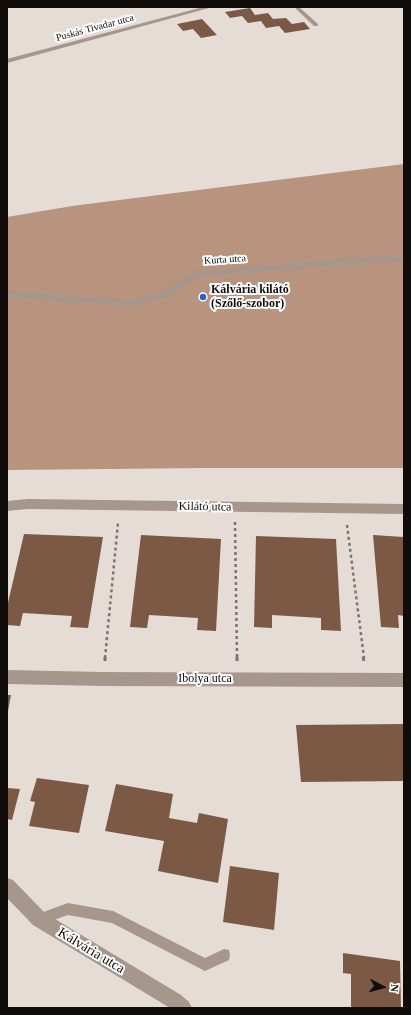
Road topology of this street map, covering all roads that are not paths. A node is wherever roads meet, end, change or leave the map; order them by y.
1 (210, 7) edge
2 (296, 7) edge
3 (316, 25) dead end
4 (7, 61) edge
5 (404, 257) edge
6 (7, 294) edge
7 (7, 506) edge
8 (404, 509) edge
9 (7, 676) edge
10 (404, 680) edge
11 (7, 886) edge
12 (39, 919) junction
13 (224, 955) dead end
14 (183, 1008) edge

1 - 4 street, Puskás Tivadar utca
2 - 3 lane
5 - 6 street, Kurta utca
7 - 8 street, Kilátó utca
9 - 10 street, Ibolya utca
11 - 12 street, Kálvária utca
12 - 13 lane
12 - 14 street, Kálvária utca

